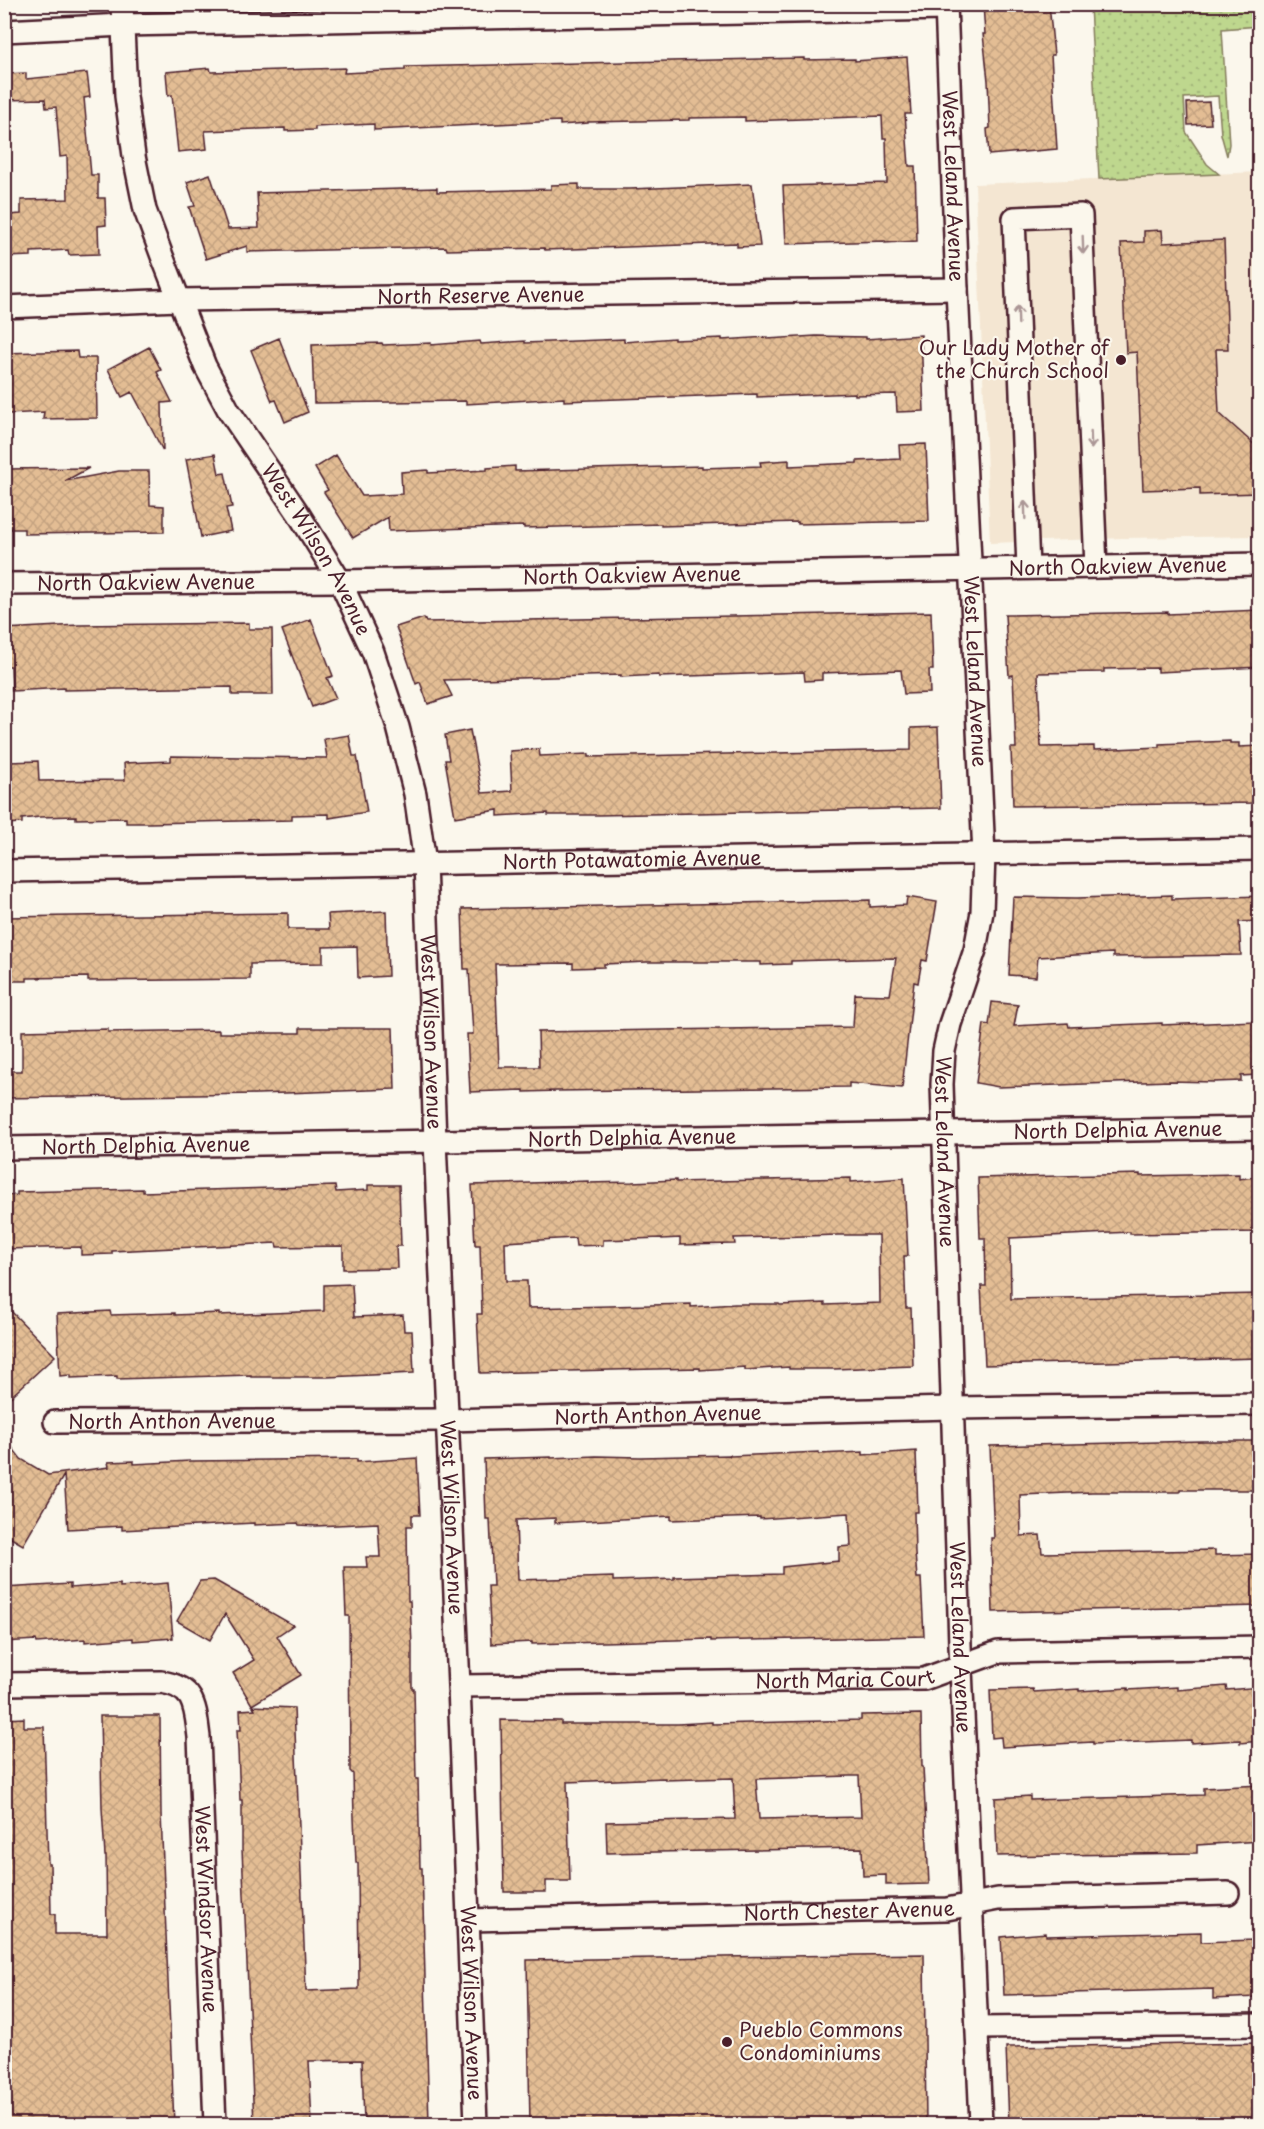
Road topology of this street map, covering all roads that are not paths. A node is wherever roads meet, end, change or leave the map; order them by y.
1 (946, 7) edge
2 (123, 15) edge
3 (4, 31) edge
4 (957, 289) junction
5 (179, 300) junction
6 (4, 306) edge
7 (1260, 564) edge
8 (1096, 567) junction
9 (1028, 568) junction
10 (970, 569) junction
11 (340, 581) junction
12 (4, 584) edge
13 (1260, 849) edge
14 (984, 855) junction
15 (425, 863) junction
16 (4, 871) edge
17 (1260, 1128) edge
18 (944, 1133) junction
19 (435, 1141) junction
20 (4, 1148) edge
21 (1260, 1404) edge
22 (953, 1408) junction
23 (447, 1420) junction
24 (55, 1422) dead end
25 (1260, 1647) edge
26 (961, 1666) junction
27 (4, 1684) edge
28 (459, 1686) junction
29 (1228, 1893) dead end
30 (972, 1904) junction
31 (468, 1920) junction
32 (1260, 2025) edge
33 (977, 2028) junction
34 (215, 2124) edge
35 (476, 2124) edge
36 (981, 2124) edge

1 - 2 street
1 - 4 street, West Leland Avenue
2 - 3 street
2 - 5 street, West Wilson Avenue
4 - 5 street, North Reserve Avenue
4 - 10 street, West Leland Avenue
5 - 6 street, North Reserve Avenue
5 - 11 street, West Wilson Avenue
7 - 8 street, North Oakview Avenue
8 - 9 street, North Oakview Avenue
9 -> 8 street
9 - 10 street, North Oakview Avenue
10 - 11 street, North Oakview Avenue
10 - 14 street, West Leland Avenue
11 - 12 street, North Oakview Avenue
11 - 15 street, West Wilson Avenue
13 - 14 street, North Potawatomie Avenue
14 - 15 street, North Potawatomie Avenue
14 - 18 street, West Leland Avenue
15 - 16 street, North Potawatomie Avenue
15 - 19 street, West Wilson Avenue
17 - 18 street, North Delphia Avenue
18 - 19 street, North Delphia Avenue
18 - 22 street, West Leland Avenue
19 - 20 street, North Delphia Avenue
19 - 23 street, West Wilson Avenue
21 - 22 street, North Anthon Avenue
22 - 23 street, North Anthon Avenue
22 - 26 street, West Leland Avenue
23 - 24 street, North Anthon Avenue
23 - 28 street, West Wilson Avenue
25 - 26 street, North Maria Court
26 - 28 street, North Maria Court
26 - 30 street, West Leland Avenue
27 - 34 street, West Windsor Avenue
28 - 31 street, West Wilson Avenue
29 - 30 street, North Chester Avenue
30 - 31 street, North Chester Avenue
30 - 33 street, West Leland Avenue
31 - 35 street, West Wilson Avenue
32 - 33 street
33 - 36 street, West Leland Avenue

